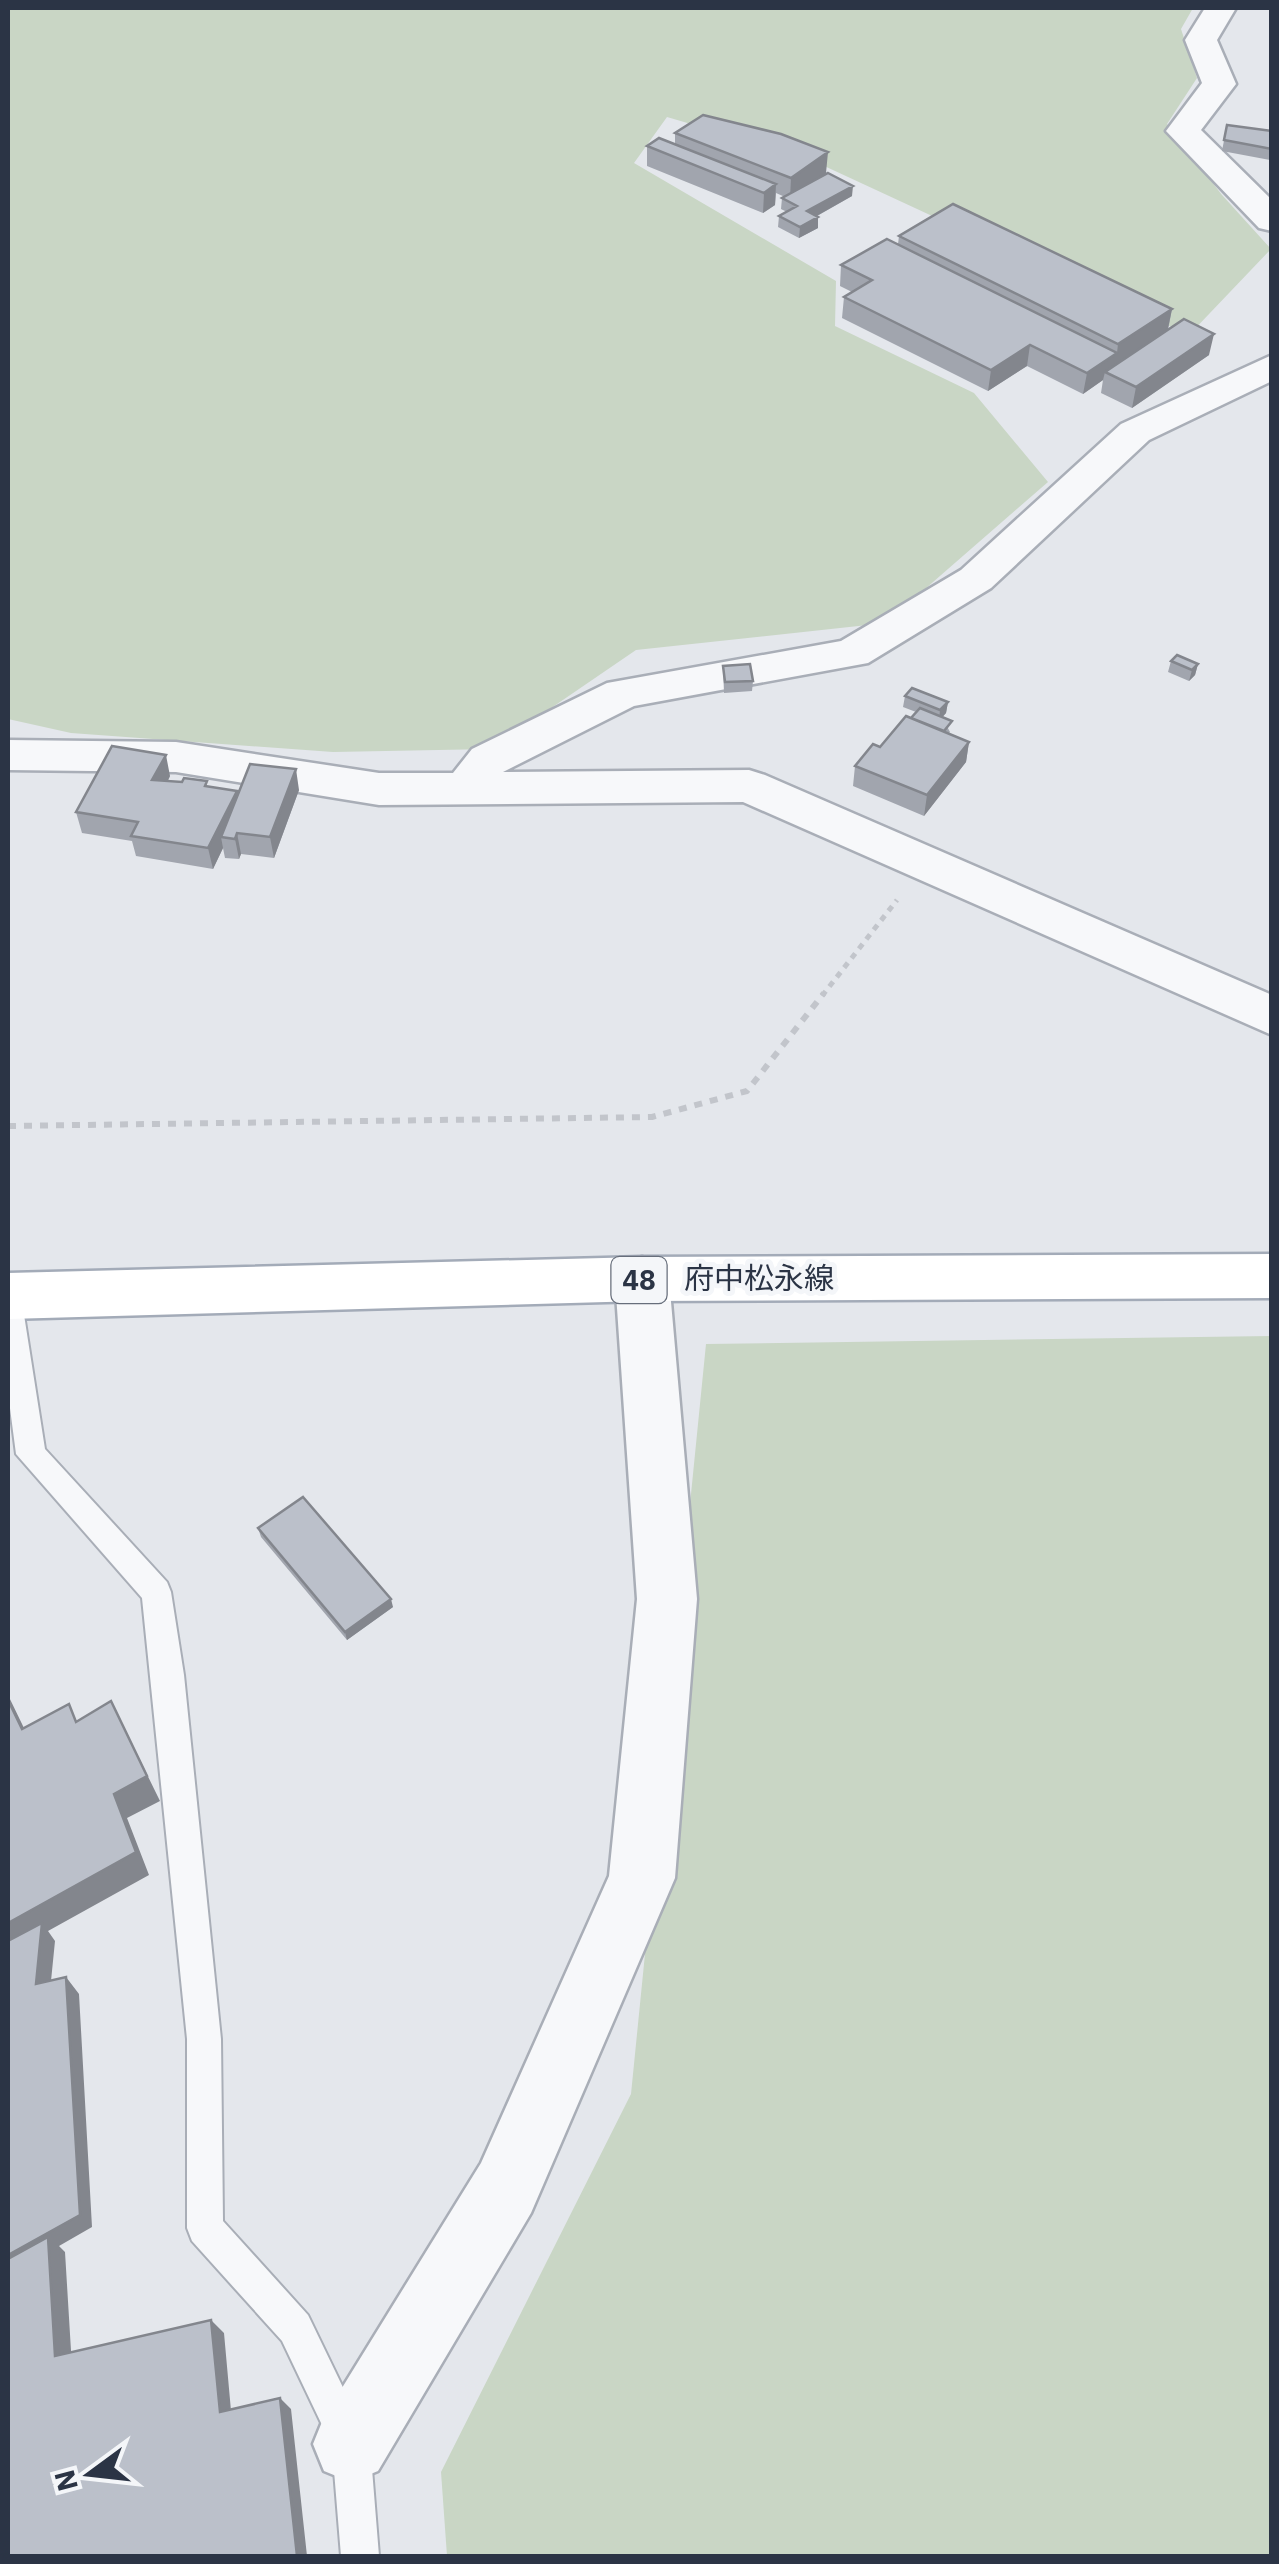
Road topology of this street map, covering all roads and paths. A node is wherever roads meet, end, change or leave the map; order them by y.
1 (1220, 8) edge
2 (1272, 220) edge
3 (1272, 366) edge
4 (8, 755) edge
5 (466, 788) junction
6 (925, 864) junction
7 (1272, 1016) edge
8 (8, 1126) edge
9 (1272, 1276) edge
10 (642, 1280) junction
11 (8, 1299) edge
12 (351, 2444) junction
13 (360, 2556) edge

1 - 2 street
3 - 5 street
4 - 5 street
5 - 6 street
6 - 7 street
6 - 8 path
9 - 10 main road, 府中松永線 / 48
10 - 11 main road, 府中松永線 / 48
10 - 12 street
11 - 12 lane
12 - 13 lane

